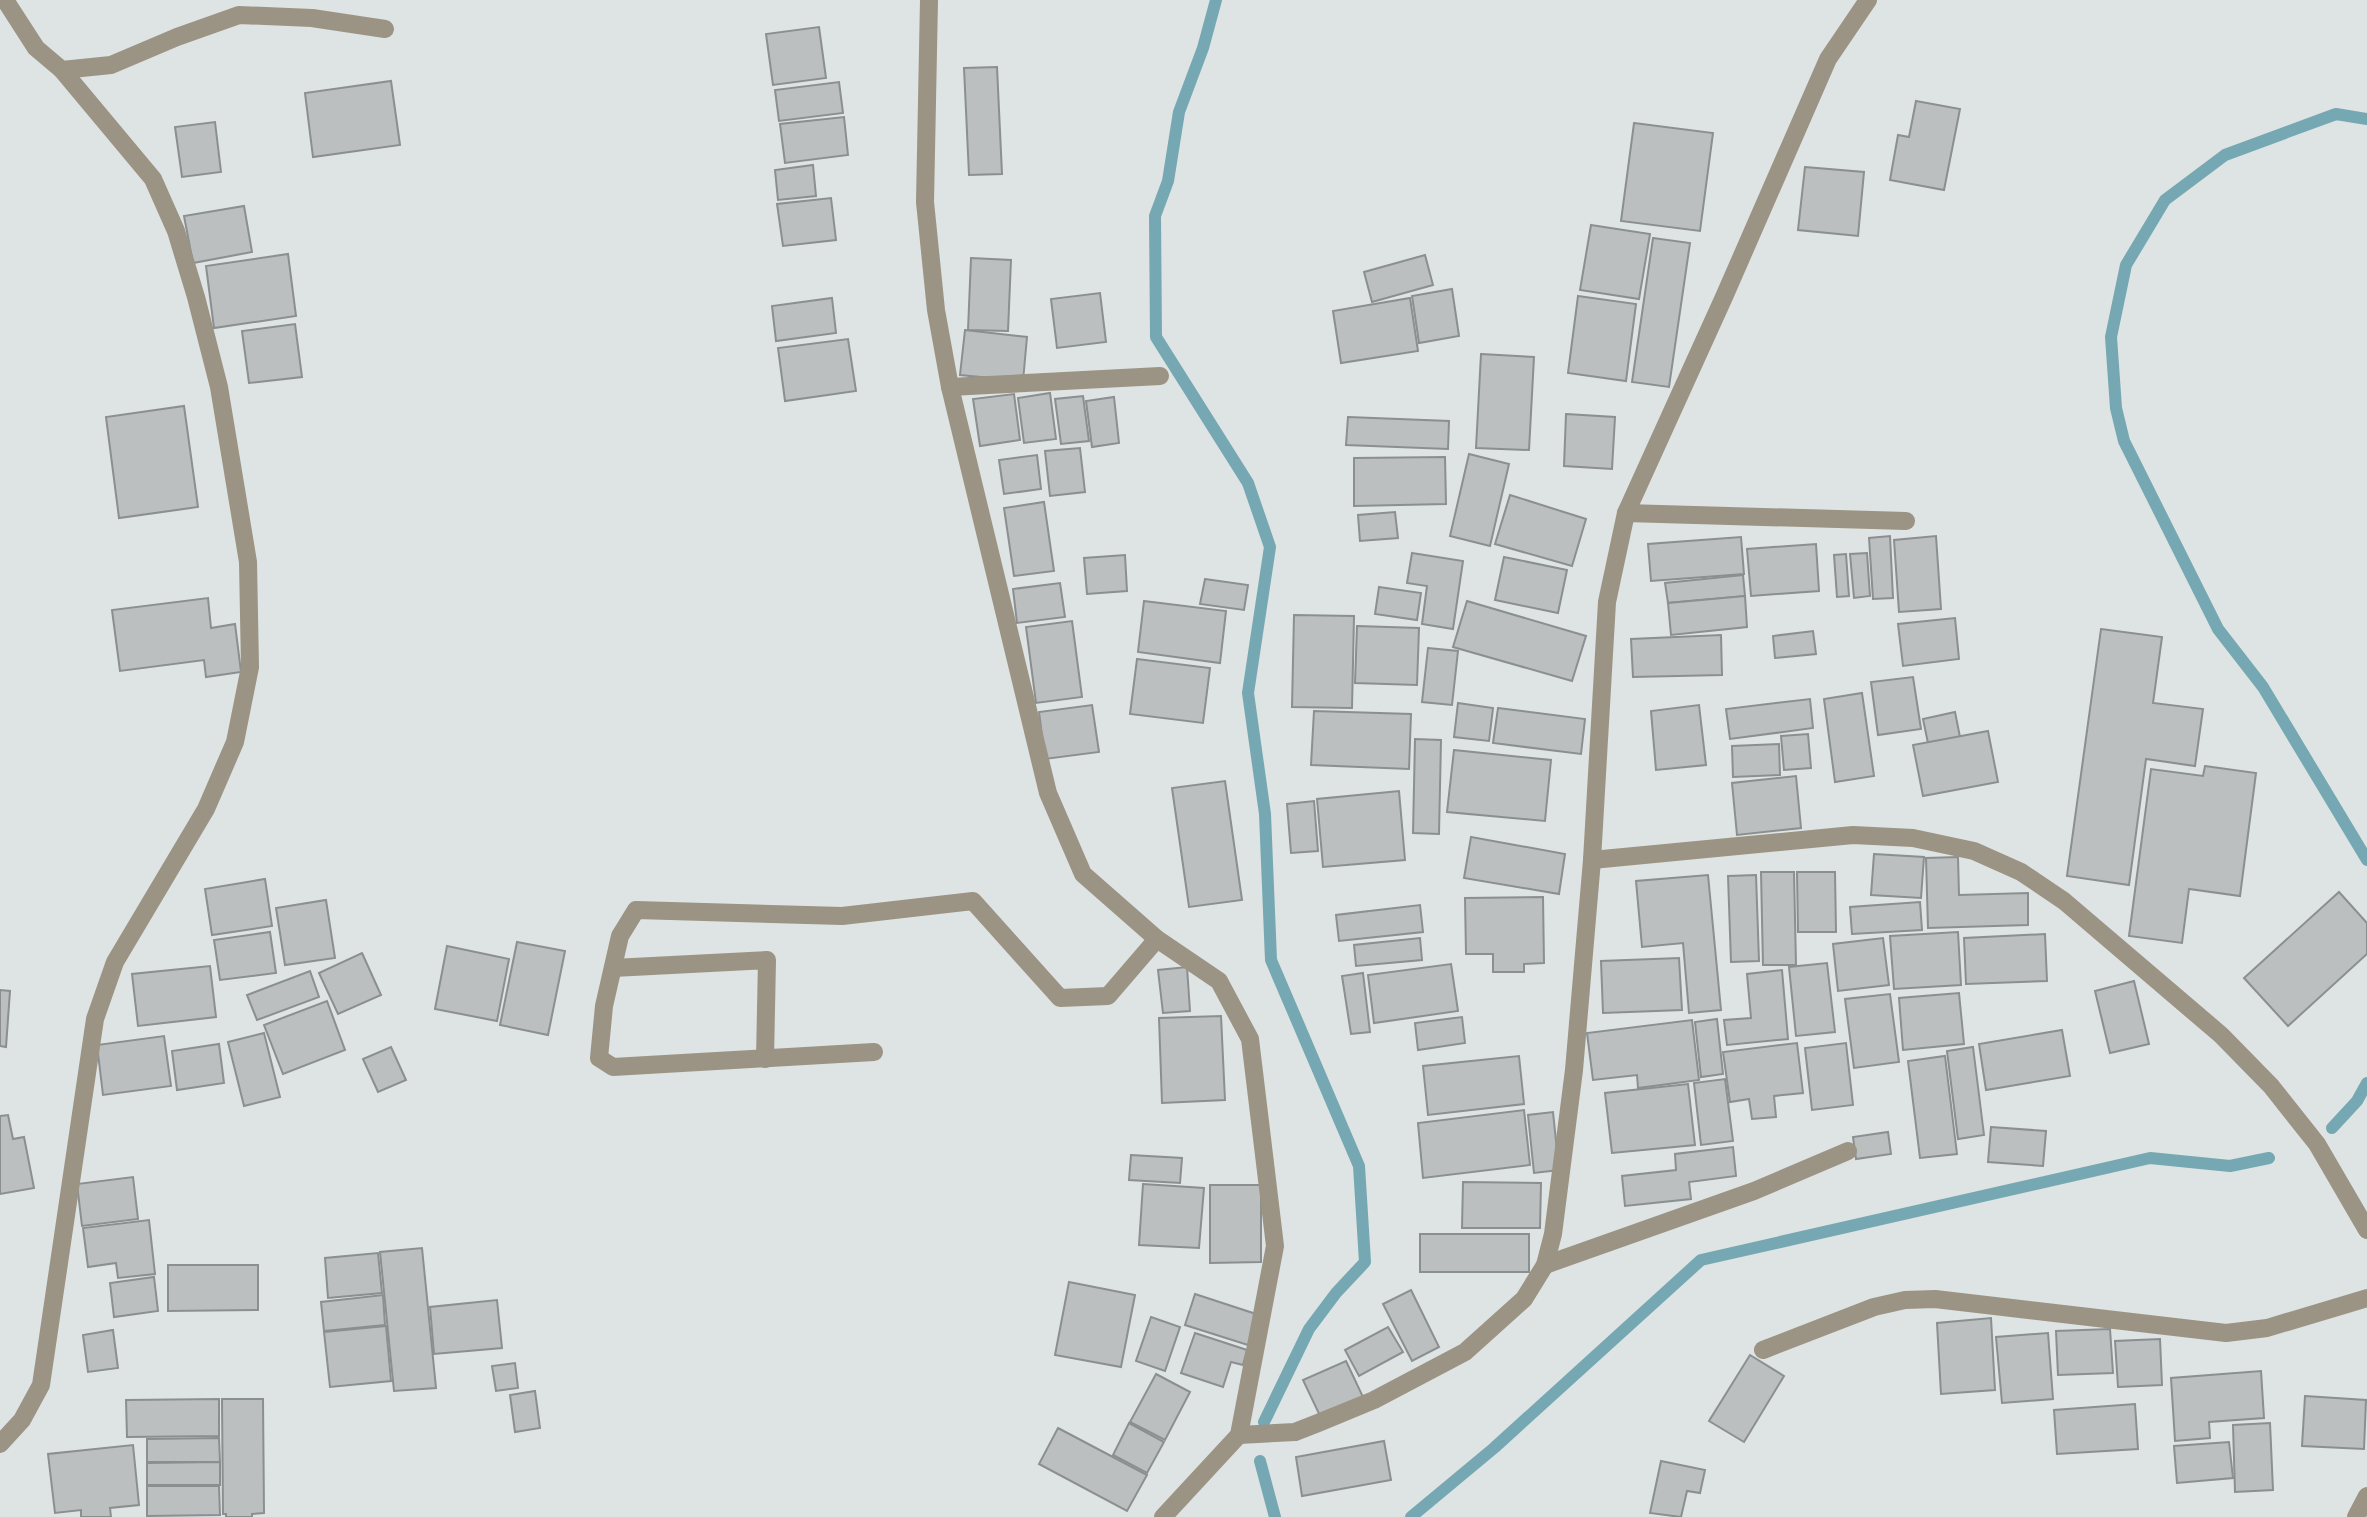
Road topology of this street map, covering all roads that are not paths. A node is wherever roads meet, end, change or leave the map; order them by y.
1 (5, 0) edge
2 (929, 0) edge
3 (1868, 0) edge
4 (385, 29) dead end
5 (62, 70) junction
6 (1160, 376) dead end
7 (950, 387) junction
8 (1626, 513) junction
9 (1906, 520) dead end
10 (1592, 860) junction
11 (1157, 939) junction
12 (613, 968) junction
13 (874, 1052) dead end
14 (765, 1059) junction
15 (1848, 1151) dead end
16 (2367, 1230) edge
17 (1545, 1265) junction
18 (2367, 1298) edge
19 (1763, 1350) dead end
20 (1239, 1435) junction
21 (0, 1444) edge
22 (2367, 1496) edge
23 (1163, 1517) edge
24 (2356, 1517) edge

1 - 5 street
2 - 7 street
3 - 8 street
4 - 5 street
5 - 21 street
6 - 7 street
7 - 11 street
8 - 9 street
8 - 10 street
10 - 16 street
10 - 17 street
11 - 12 street
11 - 20 street
12 - 14 street
12 - 14 street
13 - 14 street
15 - 17 street
17 - 20 street
18 - 19 street
20 - 23 street
22 - 24 street

